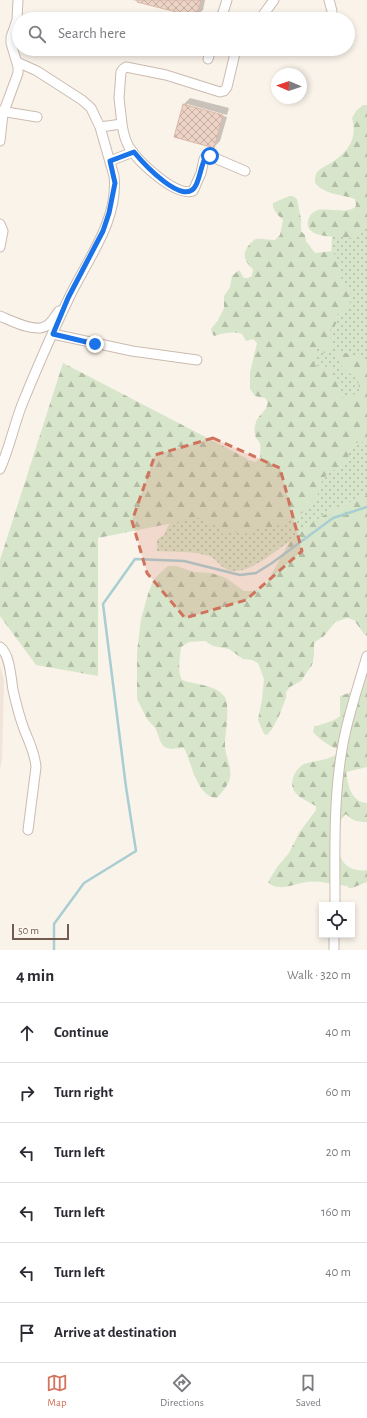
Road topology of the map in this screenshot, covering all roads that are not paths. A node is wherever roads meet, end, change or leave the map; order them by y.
1 (18, 0) edge
2 (226, 0) edge
3 (274, 0) edge
4 (329, 0) edge
5 (332, 11) dead end
6 (17, 12) edge
7 (223, 12) edge
8 (265, 12) edge
9 (12, 34) edge
10 (12, 48) edge
11 (15, 56) edge
12 (209, 56) edge
13 (234, 56) edge
14 (208, 59) dead end
15 (17, 62) junction
16 (2, 111) edge
17 (36, 117) dead end
18 (122, 124) junction
19 (100, 127) junction
20 (0, 141) edge
21 (134, 152) junction
22 (110, 161) junction
23 (245, 171) dead end
24 (0, 224) edge
25 (0, 247) edge
26 (68, 298) junction
27 (0, 316) edge
28 (53, 334) junction
29 (197, 360) dead end
30 (0, 468) edge
31 (0, 647) edge
32 (367, 656) edge
33 (28, 830) dead end
34 (335, 902) edge
35 (334, 938) edge
36 (334, 950) edge

1 - 6 street
2 - 7 street
3 - 8 street
4 - 5 street
9 - 10 street
11 - 15 street
12 - 14 street
13 - 18 street
15 - 16 street
15 - 19 street
16 - 17 street
16 - 20 street
18 - 19 street
18 - 21 street
19 - 22 street
21 - 22 street
21 - 23 street
22 - 26 street
24 - 25 street
26 - 27 street
26 - 28 street
28 - 29 street
28 - 30 street
31 - 33 street
32 - 34 street
35 - 36 street

